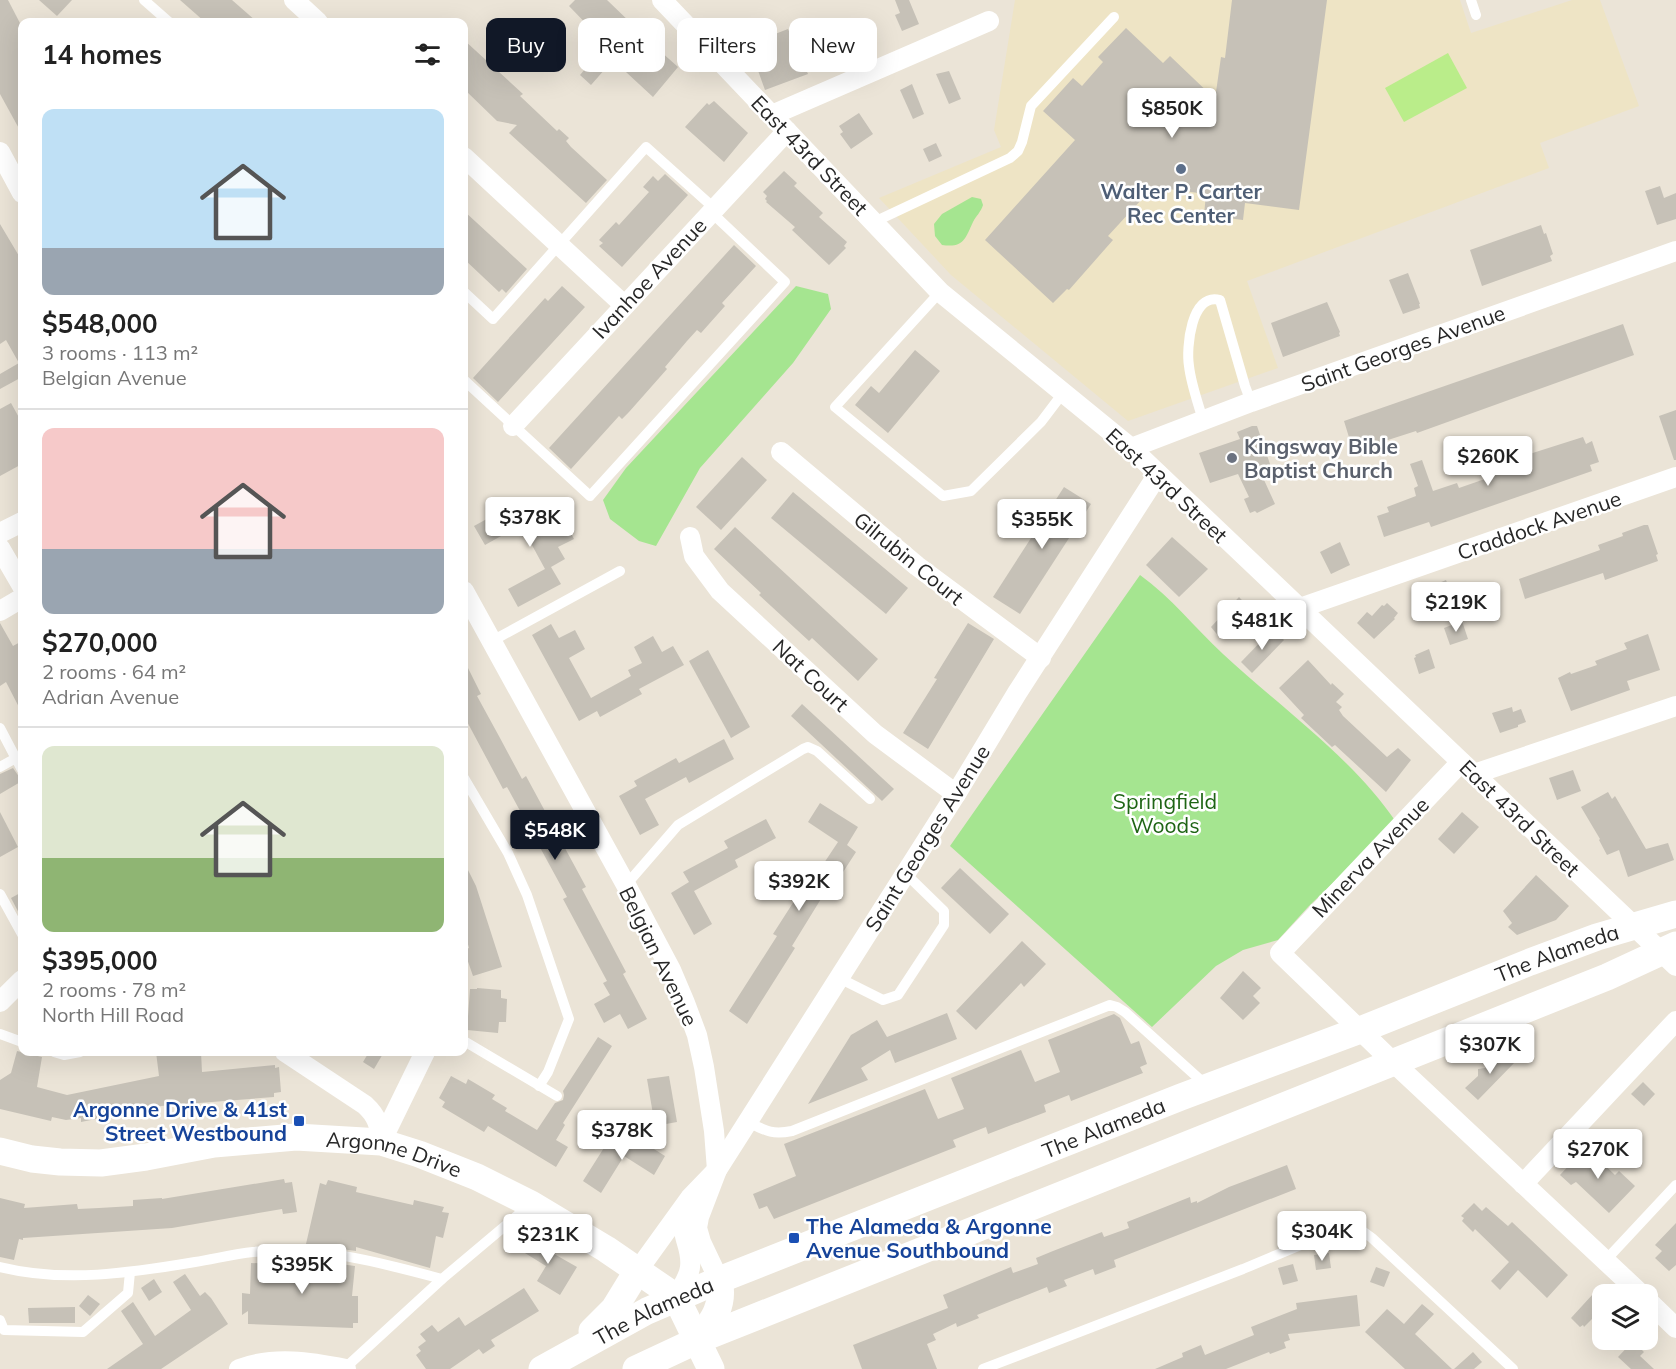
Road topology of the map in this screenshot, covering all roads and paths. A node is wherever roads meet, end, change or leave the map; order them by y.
1 (144, 0) edge
2 (294, 0) edge
3 (663, 0) edge
4 (1471, 0) edge
5 (1476, 15) dead end
6 (1114, 17) dead end
7 (164, 18) edge
8 (314, 18) edge
9 (989, 21) dead end
10 (772, 115) junction
11 (787, 131) junction
12 (468, 160) edge
13 (8, 161) edge
14 (18, 184) edge
15 (712, 210) junction
16 (874, 222) junction
17 (559, 244) junction
18 (1676, 251) edge
19 (940, 292) junction
20 (468, 296) edge
21 (624, 305) junction
22 (468, 384) edge
23 (1063, 393) junction
24 (1251, 402) junction
25 (1203, 420) junction
26 (513, 426) junction
27 (1131, 448) junction
28 (781, 452) dead end
29 (1158, 474) junction
30 (1676, 477) edge
31 (18, 524) edge
32 (0, 533) edge
33 (690, 537) dead end
34 (0, 548) edge
35 (620, 571) dead end
36 (18, 579) edge
37 (18, 600) edge
38 (468, 601) edge
39 (1300, 608) junction
40 (0, 610) edge
41 (492, 641) junction
42 (1041, 658) junction
43 (1676, 706) edge
44 (0, 728) edge
45 (16, 758) junction
46 (18, 762) edge
47 (0, 767) edge
48 (1468, 768) junction
49 (468, 785) edge
50 (956, 794) junction
51 (870, 799) dead end
52 (905, 873) junction
53 (626, 885) junction
54 (0, 894) edge
55 (1676, 914) edge
56 (1634, 926) junction
57 (18, 927) edge
58 (1671, 954) edge
59 (840, 978) junction
60 (18, 984) edge
61 (0, 1002) edge
62 (1676, 1021) edge
63 (1360, 1030) junction
64 (0, 1034) edge
65 (18, 1040) edge
66 (468, 1043) edge
67 (291, 1056) edge
68 (423, 1056) edge
69 (1393, 1062) junction
70 (539, 1086) junction
71 (1208, 1087) junction
72 (557, 1096) dead end
73 (748, 1122) junction
74 (381, 1142) junction
75 (0, 1151) edge
76 (717, 1170) junction
77 (1523, 1184) junction
78 (1676, 1185) edge
79 (690, 1198) junction
80 (531, 1204) junction
81 (1605, 1261) junction
82 (0, 1268) edge
83 (638, 1270) junction
84 (130, 1272) junction
85 (442, 1279) junction
86 (719, 1280) junction
87 (1630, 1284) edge
88 (676, 1298) junction
89 (1658, 1311) edge
90 (0, 1320) edge
91 (1676, 1328) edge
92 (698, 1340) junction
93 (569, 1353) junction
94 (238, 1369) edge
95 (345, 1369) edge
96 (542, 1369) edge
97 (636, 1369) edge
98 (711, 1369) edge
99 (983, 1369) edge
100 (1513, 1369) edge

1 - 7 lane
2 - 8 street
3 - 10 street, East 43rd Street
4 - 5 lane
6 - 16 lane
9 - 10 street
10 - 11 street, East 43rd Street
11 - 15 street, Ivanhoe Avenue
11 - 16 street, East 43rd Street
12 - 17 street
13 - 14 street
15 - 17 lane
15 - 21 street, Ivanhoe Avenue
15 - 26 lane
16 - 19 street, East 43rd Street
17 - 20 lane
17 - 21 street
18 - 24 street, Saint Georges Avenue
19 - 23 street, East 43rd Street
19 - 23 lane
21 - 26 street, Ivanhoe Avenue
22 - 26 lane
23 - 27 street, East 43rd Street
24 - 25 street, Saint Georges Avenue
24 - 25 lane
25 - 27 street, Saint Georges Avenue
27 - 29 street, East 43rd Street
28 - 42 street, Gilrubin Court
29 - 39 street, East 43rd Street
29 - 42 street, Saint Georges Avenue
30 - 39 street, Craddock Avenue
31 - 32 street
33 - 50 street, Nat Court
34 - 36 street
35 - 41 lane
37 - 40 street
38 - 41 street, Belgian Avenue
39 - 48 street, East 43rd Street
41 - 53 street, Belgian Avenue
42 - 50 street, Saint Georges Avenue
43 - 48 street
44 - 45 lane
45 - 46 lane
45 - 47 lane
48 - 56 street, East 43rd Street
48 - 63 street, Minerva Avenue
49 - 70 lane
50 - 52 street, Saint Georges Avenue
51 - 53 lane
52 - 59 street, Saint Georges Avenue
52 - 59 lane
53 - 76 street, Belgian Avenue
54 - 57 lane
55 - 56 main road, The Alameda
56 - 58 street, East 43rd Street
56 - 63 main road, The Alameda
58 - 69 main road, The Alameda
59 - 73 street, Saint Georges Avenue
60 - 61 street
62 - 77 street
63 - 69 street
63 - 71 main road, The Alameda
64 - 65 lane
66 - 70 lane
67 - 74 street
68 - 74 street
69 - 77 street
69 - 92 main road, The Alameda
70 - 72 lane
71 - 73 lane
71 - 86 main road, The Alameda
73 - 76 street, Saint Georges Avenue
74 - 75 main road, Argonne Drive
74 - 80 main road, Argonne Drive
76 - 79 street, Saint Georges Avenue
76 - 86 street, Belgian Avenue
77 - 81 street
78 - 81 lane
79 - 83 street, Saint Georges Avenue
79 - 88 street, Saint Georges Avenue
80 - 83 main road, Argonne Drive
80 - 85 lane
81 - 87 street
82 - 84 lane
83 - 88 main road, Argonne Drive
83 - 93 main road
84 - 85 lane
84 - 90 lane
85 - 95 lane
86 - 88 main road, The Alameda
86 - 92 main road
88 - 92 main road, Argonne Drive
88 - 93 main road, The Alameda
89 - 91 street
92 - 97 main road, The Alameda
92 - 98 main road, Argonne Drive
93 - 96 main road, The Alameda
94 - 95 street
99 - 100 lane

